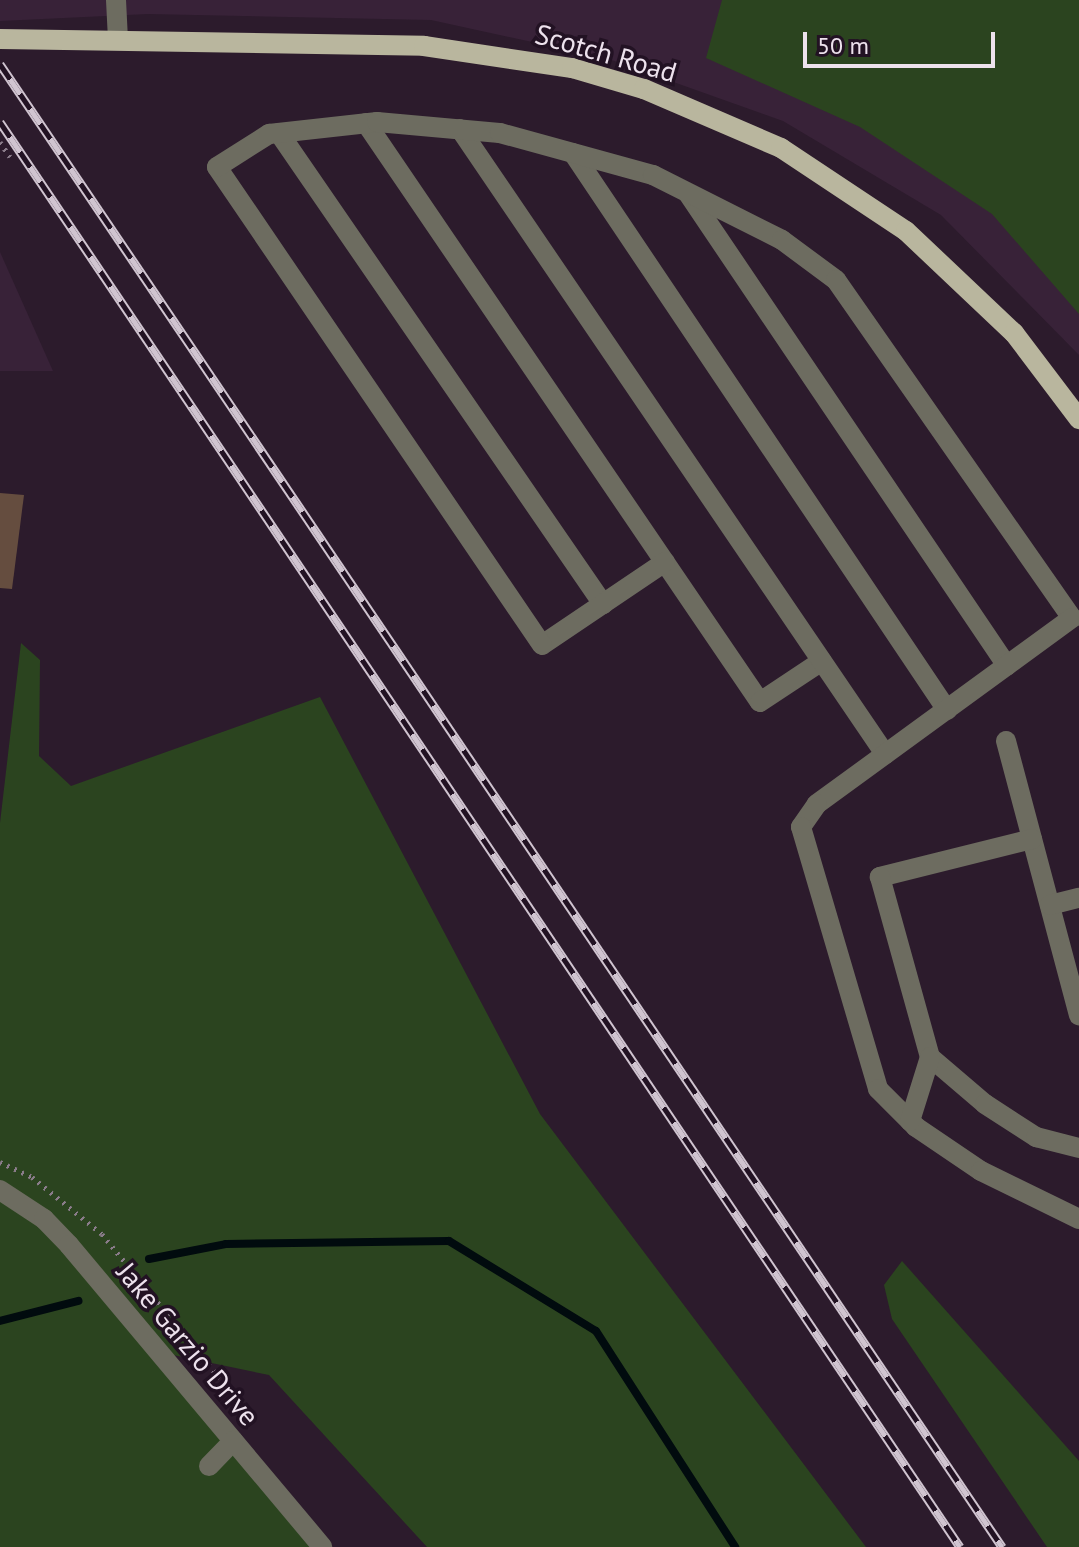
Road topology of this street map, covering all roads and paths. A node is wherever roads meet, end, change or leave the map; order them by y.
1 (116, 0) edge
2 (0, 39) edge
3 (118, 40) junction
4 (366, 123) junction
5 (460, 129) junction
6 (279, 133) junction
7 (0, 142) edge
8 (573, 153) junction
9 (10, 157) dead end
10 (687, 192) junction
11 (1079, 419) edge
12 (665, 562) junction
13 (603, 604) junction
14 (822, 661) junction
15 (1007, 666) junction
16 (947, 710) junction
17 (1006, 741) dead end
18 (885, 754) junction
19 (1032, 839) junction
20 (1079, 898) edge
21 (1050, 905) junction
22 (1079, 1015) edge
23 (930, 1057) junction
24 (910, 1121) junction
25 (1079, 1148) edge
26 (0, 1162) edge
27 (0, 1190) edge
28 (1079, 1219) edge
29 (227, 1387) dead end
30 (233, 1441) junction
31 (209, 1466) dead end
32 (322, 1547) edge

1 - 3 lane
2 - 3 main road, Scotch Road
3 - 11 main road, Scotch Road
4 - 5 lane
4 - 6 lane
4 - 12 lane
5 - 8 lane
5 - 14 lane
6 - 13 lane
6 - 13 lane
7 - 9 path
8 - 10 lane
8 - 16 lane
10 - 15 lane
10 - 15 lane
12 - 13 lane
12 - 14 lane
14 - 18 lane
15 - 16 lane
16 - 18 lane
17 - 19 lane
18 - 24 lane
19 - 21 lane
19 - 23 lane
20 - 21 lane
21 - 22 lane
23 - 24 lane
23 - 25 lane
24 - 28 lane
26 - 29 path
27 - 30 lane, Jake Garzio Drive
30 - 31 lane
30 - 32 lane, Jake Garzio Drive

